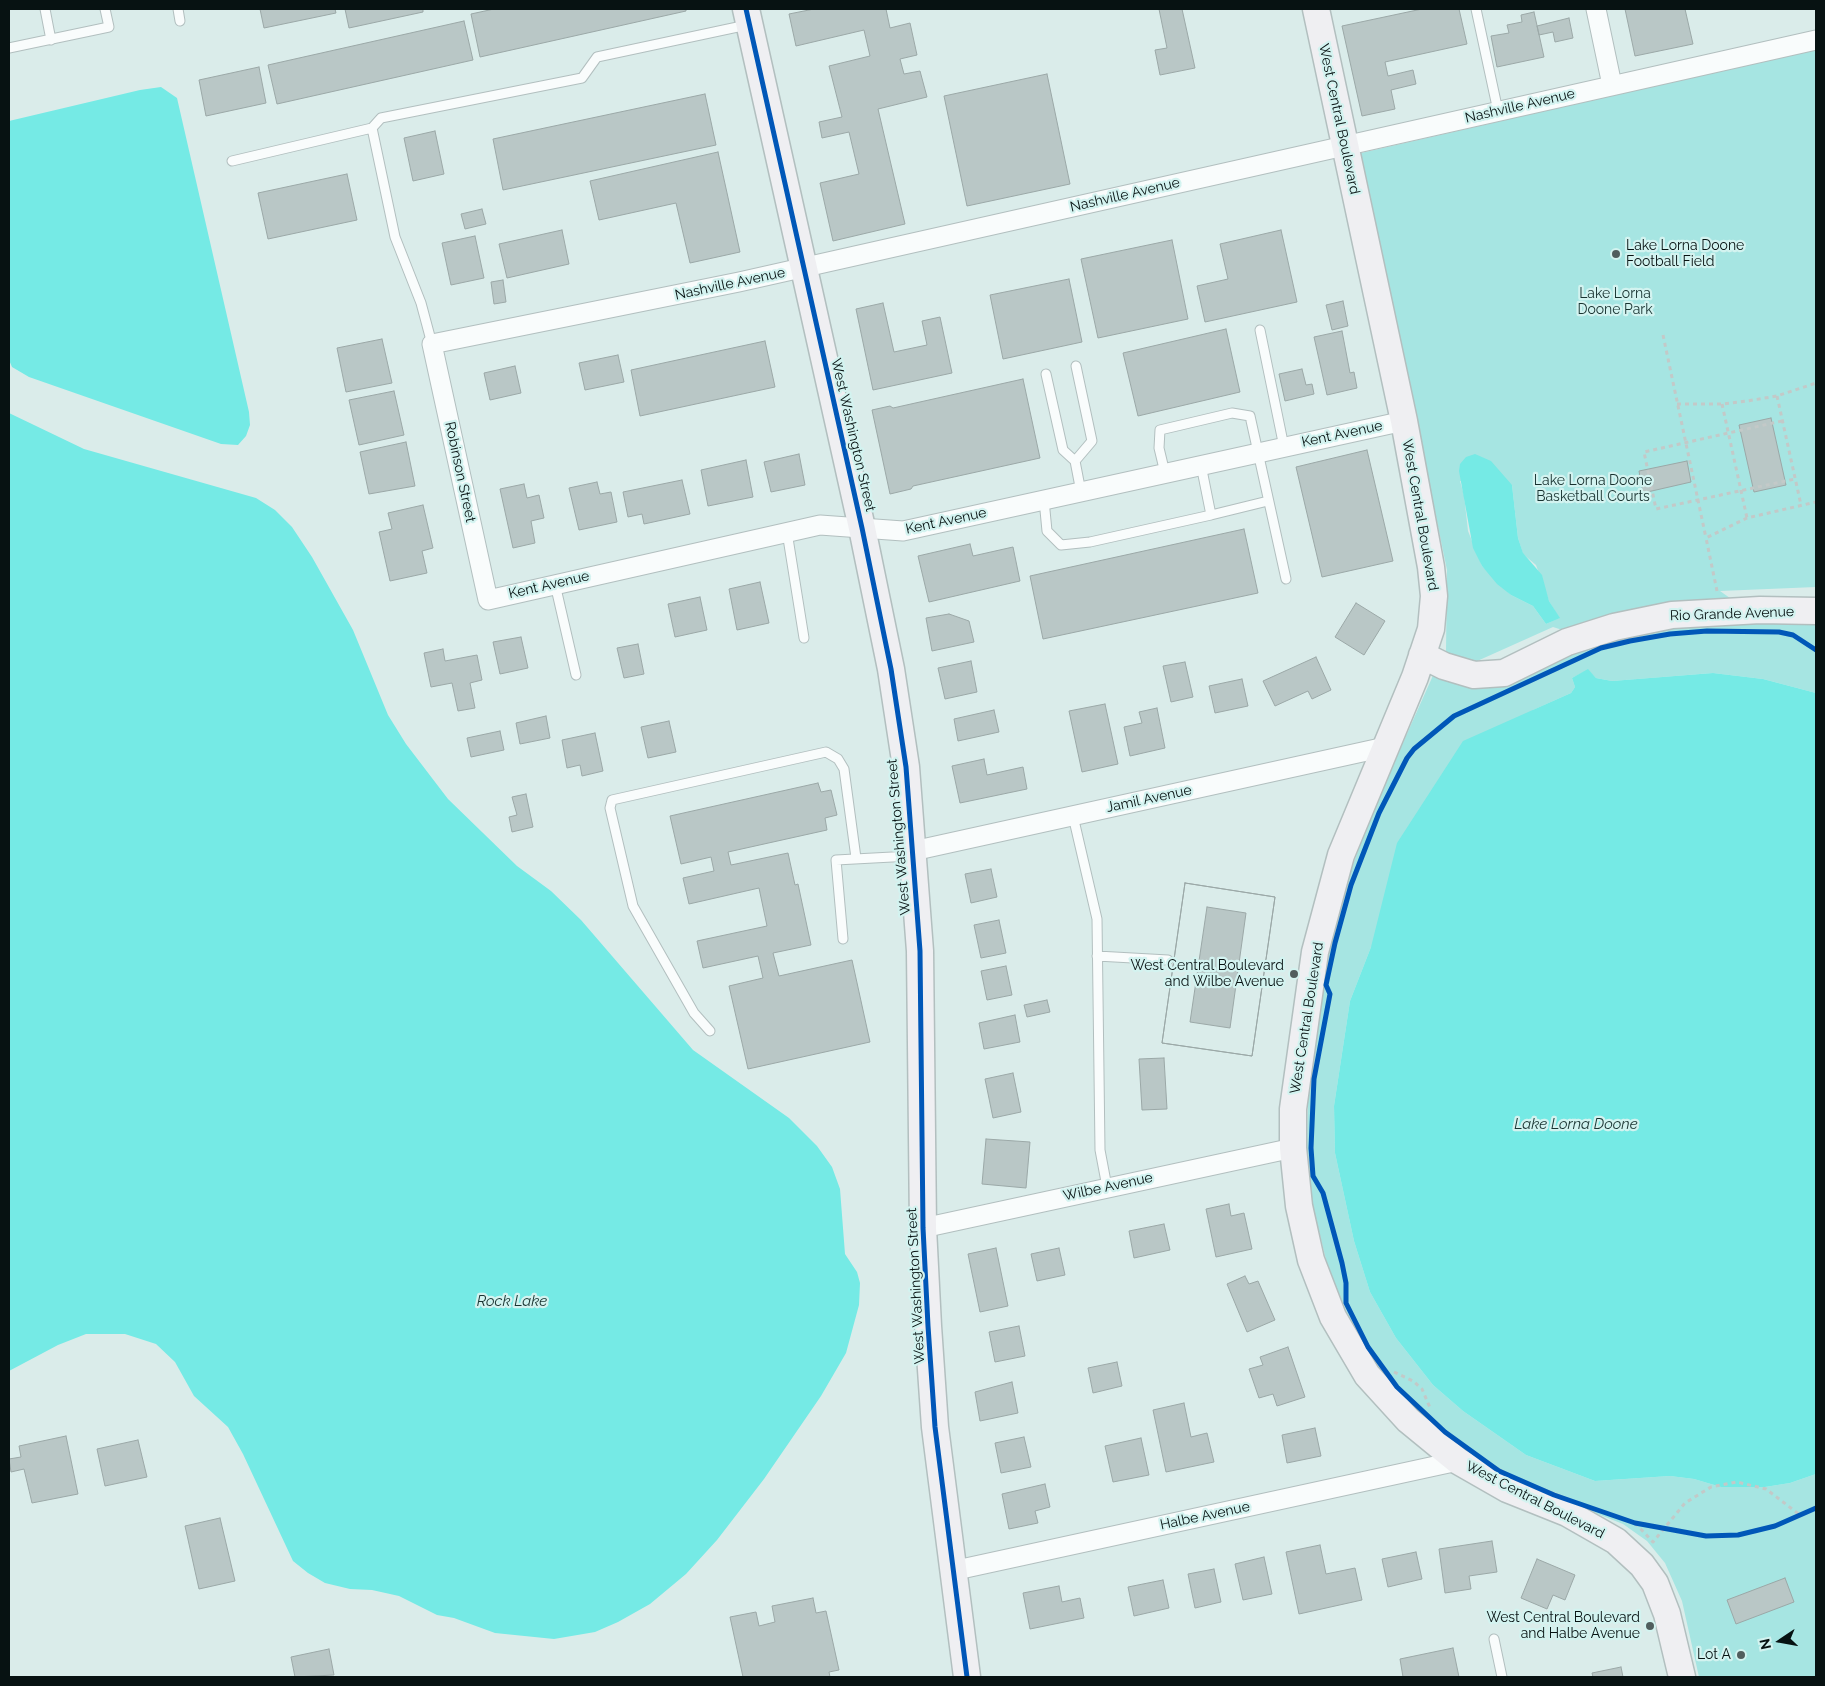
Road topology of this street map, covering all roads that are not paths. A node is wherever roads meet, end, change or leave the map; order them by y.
1 (45, 9) edge
2 (105, 9) edge
3 (178, 9) edge
4 (1317, 9) edge
5 (1476, 9) edge
6 (1596, 9) edge
7 (748, 16) edge
8 (180, 21) dead end
9 (51, 40) junction
10 (1816, 40) edge
11 (9, 48) edge
12 (1612, 85) junction
13 (1498, 111) junction
14 (372, 128) junction
15 (1345, 146) junction
16 (232, 161) dead end
17 (804, 268) junction
18 (1260, 330) dead end
19 (432, 344) junction
20 (1076, 366) dead end
21 (1046, 374) dead end
22 (1404, 421) junction
23 (1284, 447) junction
24 (1257, 453) junction
25 (1075, 462) junction
26 (1201, 465) junction
27 (1165, 473) junction
28 (1081, 492) junction
29 (1044, 500) junction
30 (1268, 501) junction
31 (1212, 515) junction
32 (862, 528) junction
33 (787, 532) junction
34 (1286, 580) dead end
35 (555, 584) junction
36 (488, 600) joint
37 (1816, 611) edge
38 (804, 638) dead end
39 (1422, 655) junction
40 (576, 676) dead end
41 (1385, 747) junction
42 (1074, 816) junction
43 (913, 854) junction
44 (856, 858) junction
45 (843, 939) dead end
46 (1097, 956) junction
47 (1168, 960) dead end
48 (710, 1031) dead end
49 (1292, 1148) junction
50 (1107, 1186) junction
51 (923, 1228) junction
52 (1458, 1461) junction
53 (952, 1571) junction
54 (1494, 1639) dead end
55 (967, 1677) edge
56 (1502, 1677) edge
57 (1682, 1677) edge

1 - 9 lane
2 - 9 lane
3 - 8 lane
4 - 15 street, West Central Boulevard
5 - 13 lane
6 - 12 street
7 - 14 lane
7 - 17 street, West Washington Street
9 - 11 lane
10 - 12 street, Nashville Avenue
12 - 13 street, Nashville Avenue
13 - 15 street, Nashville Avenue
14 - 16 lane
14 - 19 lane
15 - 17 street, Nashville Avenue
15 - 22 street, West Central Boulevard
17 - 19 street, Nashville Avenue
17 - 32 street, West Washington Street
18 - 23 lane
19 - 36 street, Robinson Street
20 - 25 lane
21 - 25 lane
22 - 23 street, Kent Avenue
22 - 39 street, West Central Boulevard
23 - 24 street, Kent Avenue
24 - 26 street, Kent Avenue
24 - 27 lane
24 - 30 lane
25 - 28 lane
26 - 27 street, Kent Avenue
26 - 31 lane
27 - 28 street, Kent Avenue
28 - 29 street, Kent Avenue
29 - 31 lane
29 - 32 street, Kent Avenue
30 - 31 lane
30 - 34 lane
32 - 33 street, Kent Avenue
32 - 43 street, West Washington Street
33 - 35 street, Kent Avenue
33 - 38 lane
35 - 36 street, Kent Avenue
35 - 40 lane
37 - 39 street, Rio Grande Avenue
39 - 41 street, West Central Boulevard
41 - 42 street, Jamil Avenue
41 - 49 street, West Central Boulevard
42 - 43 street, Jamil Avenue
42 - 46 lane
43 - 44 lane
43 - 51 street, West Washington Street
44 - 45 lane
44 - 48 lane
46 - 47 lane
46 - 50 lane
49 - 50 street, Wilbe Avenue
49 - 52 street, West Central Boulevard
50 - 51 street, Wilbe Avenue
51 - 53 street, West Washington Street
52 - 53 street, Halbe Avenue
52 - 57 street, West Central Boulevard
53 - 55 street, West Washington Street
54 - 56 lane

